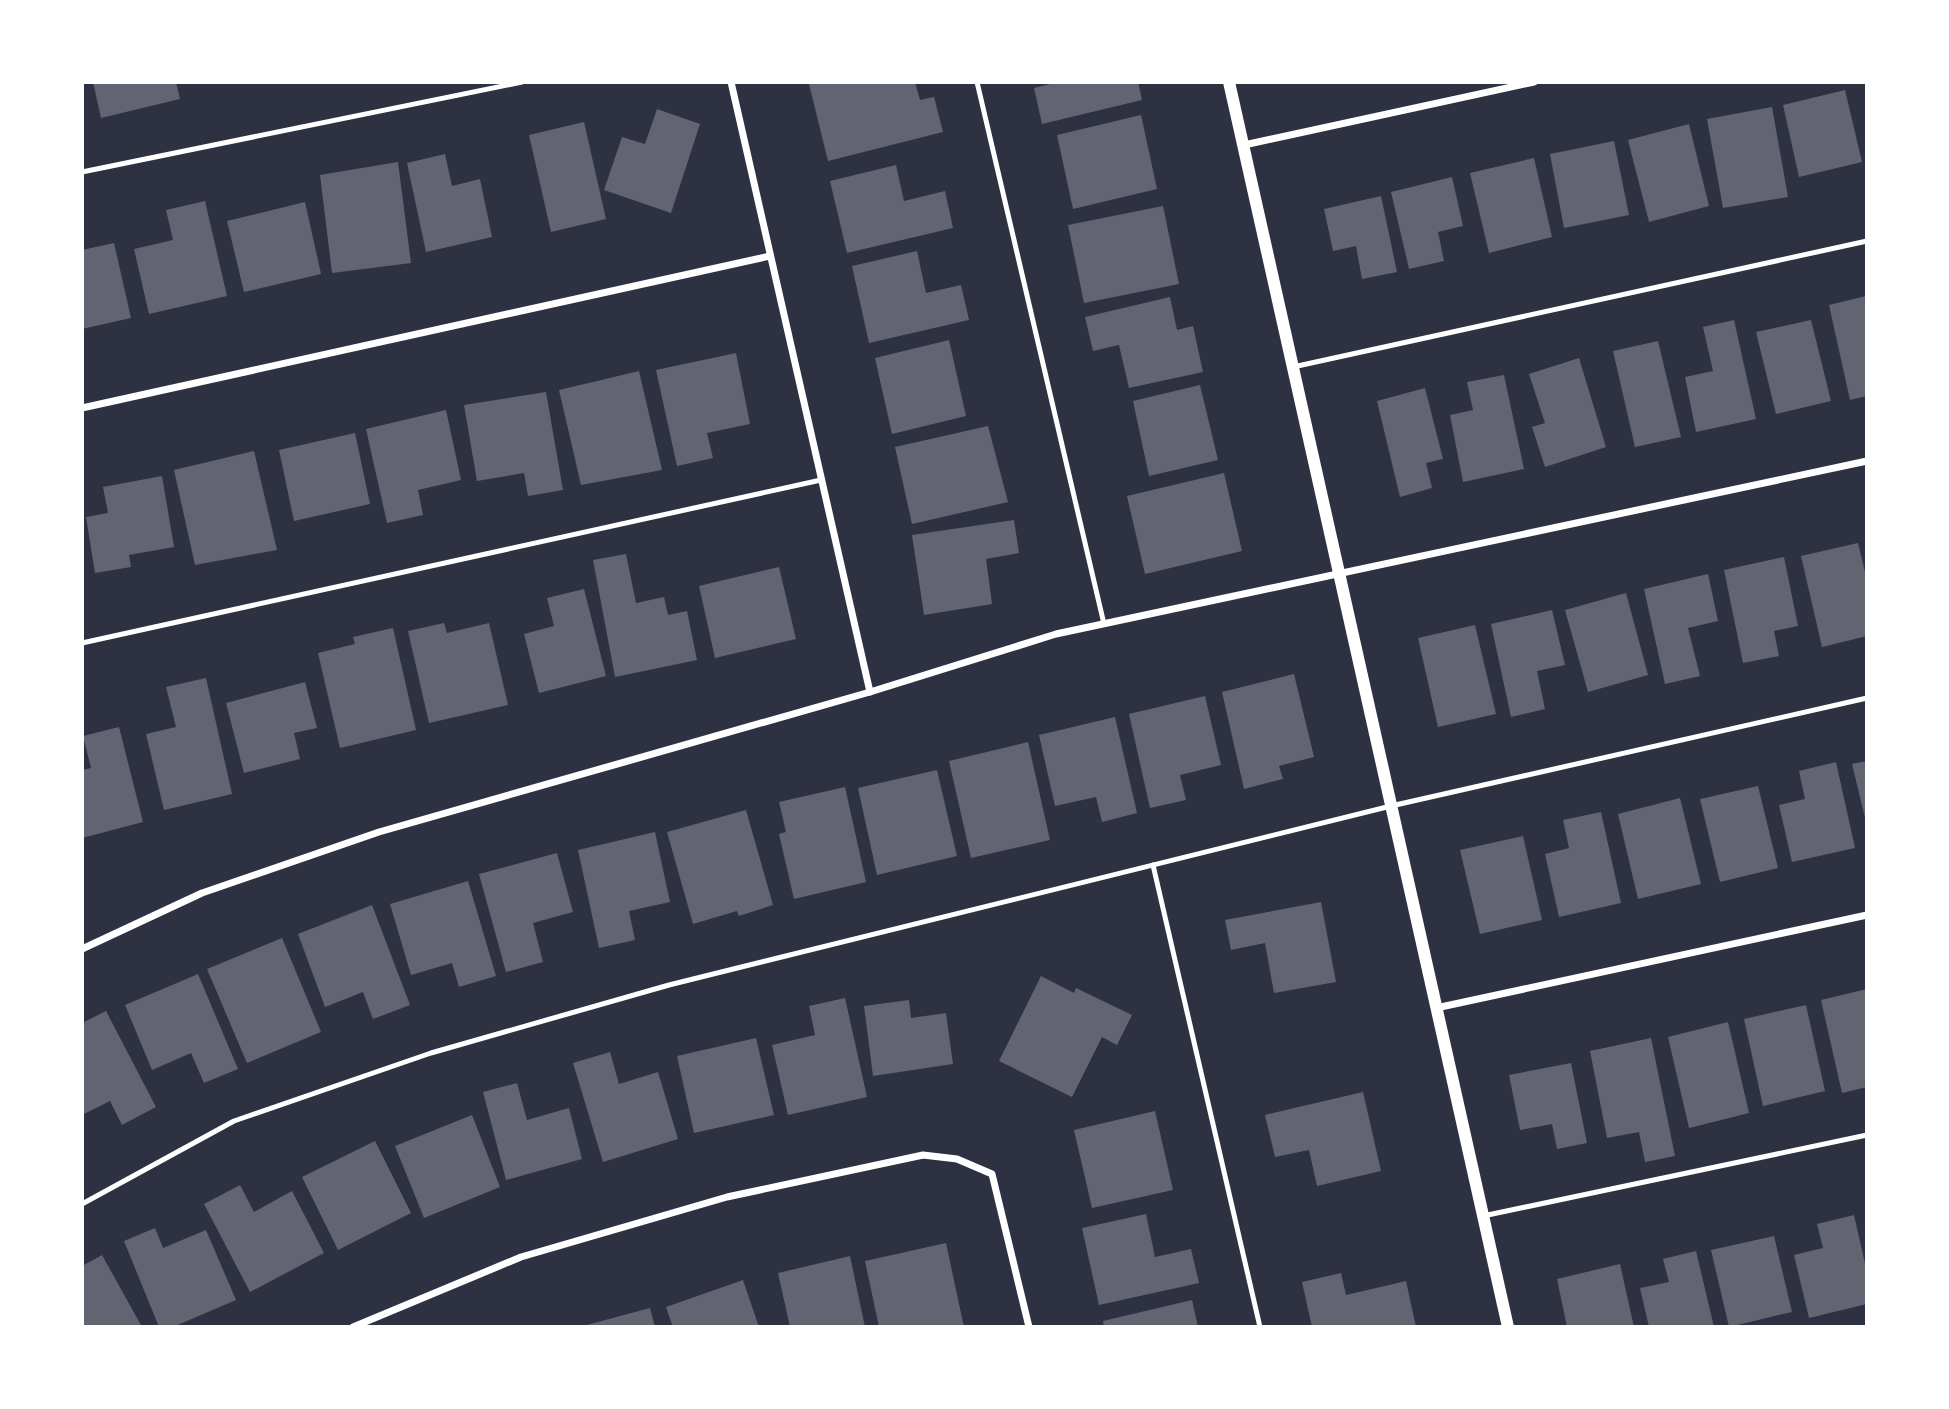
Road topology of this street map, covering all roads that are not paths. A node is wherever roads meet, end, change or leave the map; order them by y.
1 (522, 82) edge
2 (731, 82) edge
3 (977, 82) edge
4 (1229, 82) edge
5 (1534, 82) edge
6 (1244, 145) junction
7 (82, 172) edge
8 (1867, 242) edge
9 (770, 256) junction
10 (1293, 367) junction
11 (82, 408) edge
12 (1867, 461) edge
13 (821, 480) junction
14 (1338, 573) junction
15 (1104, 624) junction
16 (82, 643) edge
17 (870, 692) junction
18 (1867, 698) edge
19 (1391, 806) junction
20 (1153, 865) junction
21 (1867, 915) edge
22 (82, 949) edge
23 (1436, 1008) junction
24 (1867, 1135) edge
25 (82, 1204) edge
26 (1483, 1216) junction
27 (353, 1327) edge
28 (1029, 1327) edge
29 (1260, 1327) edge
30 (1508, 1327) edge

1 - 7 lane
2 - 9 street
3 - 15 lane
4 - 6 street
5 - 6 street
6 - 10 street
8 - 10 lane
9 - 11 street
9 - 13 street
10 - 14 street
12 - 14 street
13 - 16 lane
13 - 17 street
14 - 15 street
14 - 19 street
15 - 17 street
17 - 22 street
18 - 19 lane
19 - 20 lane
19 - 23 street
20 - 25 lane
20 - 29 lane
21 - 23 street
23 - 26 street
24 - 26 lane
26 - 30 street
27 - 28 street

